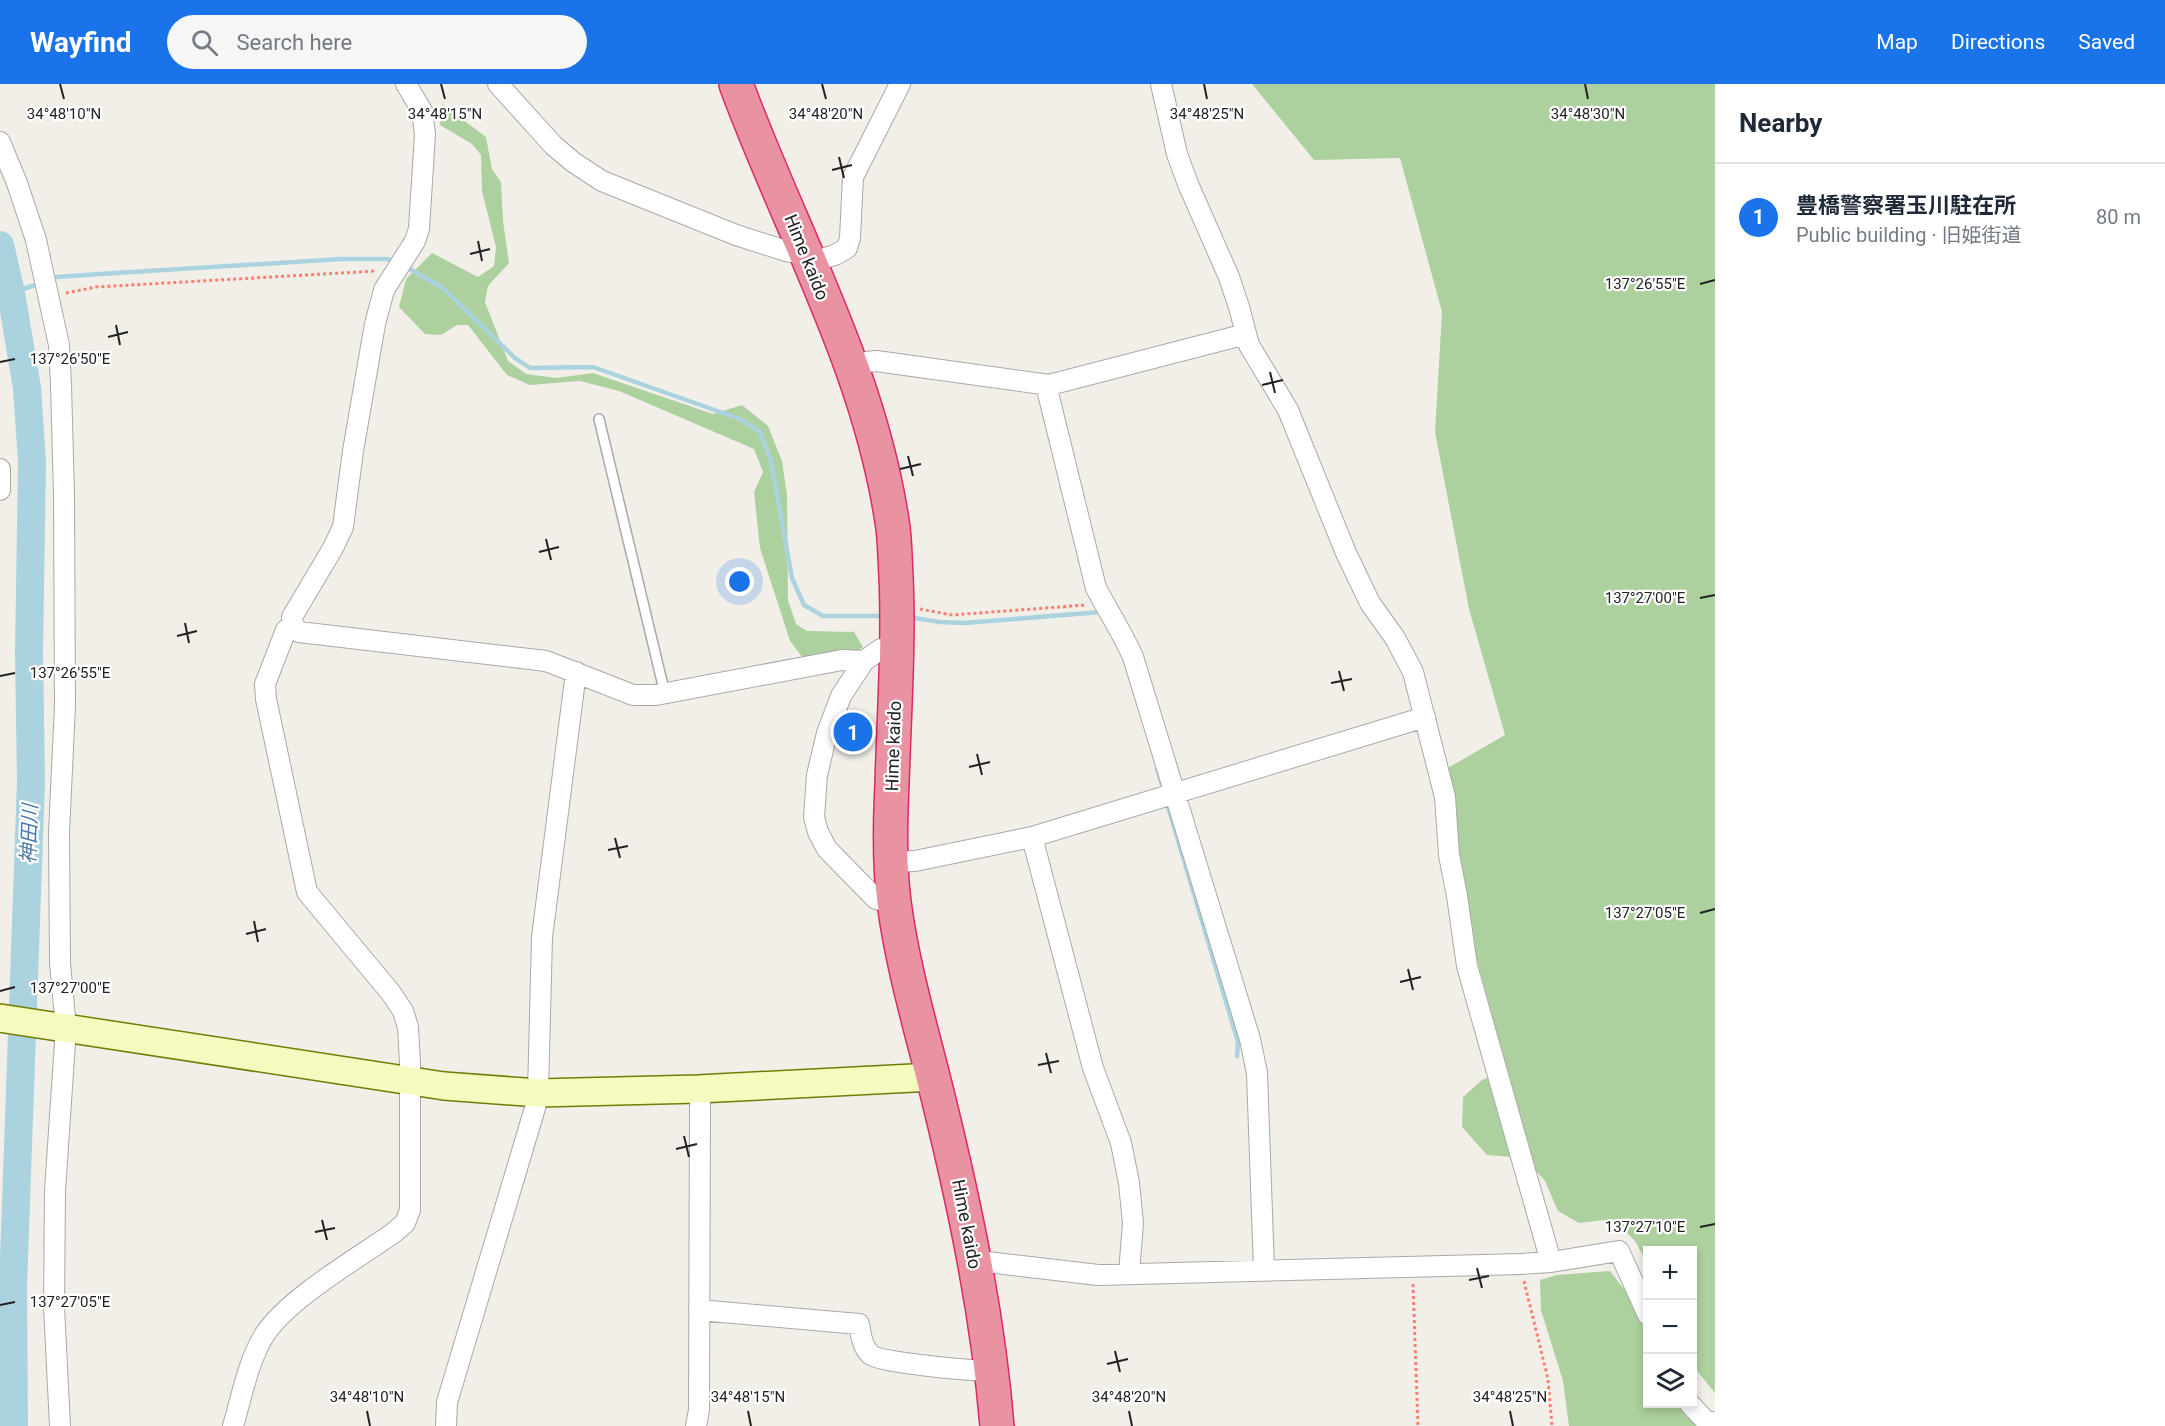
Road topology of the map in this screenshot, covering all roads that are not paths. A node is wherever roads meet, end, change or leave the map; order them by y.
1 (406, 84) edge
2 (498, 84) edge
3 (736, 84) edge
4 (900, 84) edge
5 (1161, 84) edge
6 (0, 142) edge
7 (807, 255) junction
8 (1246, 334) junction
9 (851, 364) junction
10 (1049, 385) junction
11 (600, 419) dead end
12 (0, 469) edge
13 (0, 490) edge
14 (897, 622) junction
15 (293, 625) junction
16 (864, 661) junction
17 (576, 672) junction
18 (665, 694) junction
19 (1425, 717) junction
20 (1168, 795) junction
21 (1032, 837) junction
22 (891, 862) junction
23 (894, 903) junction
24 (0, 1018) edge
25 (61, 1027) junction
26 (933, 1077) junction
27 (410, 1080) junction
28 (698, 1089) junction
29 (538, 1093) junction
30 (1551, 1262) junction
31 (975, 1263) junction
32 (1264, 1270) junction
33 (1129, 1273) junction
34 (1643, 1306) edge
35 (699, 1310) junction
36 (993, 1371) junction
37 (1694, 1408) edge
38 (1715, 1423) edge
39 (60, 1426) edge
40 (233, 1426) edge
41 (446, 1426) edge
42 (696, 1426) edge
43 (997, 1426) edge

1 - 15 street
2 - 7 street
3 - 7 highway, Hime kaido
4 - 7 street
5 - 8 street
6 - 25 street
7 - 9 highway, Hime kaido
8 - 10 street
8 - 19 street
9 - 10 street
9 - 14 highway, Hime kaido
10 - 20 street
11 - 18 lane
12 - 13 street
14 - 16 street
14 - 22 highway, Hime kaido
15 - 17 street
15 - 27 street
16 - 18 street
16 - 23 street
17 - 18 street
17 - 29 street
19 - 20 street
19 - 30 street
20 - 21 street
20 - 32 street
21 - 22 street
21 - 33 street
22 - 23 highway, Hime kaido
23 - 26 highway, Hime kaido
24 - 25 street
25 - 27 street
25 - 39 street
26 - 28 street
26 - 31 highway, Hime kaido
27 - 29 street
27 - 40 street
28 - 29 street
28 - 35 street
29 - 41 street
30 - 32 street
30 - 34 street
31 - 33 street
31 - 36 highway, Hime kaido
32 - 33 street
35 - 36 street
35 - 42 street
36 - 43 highway, Hime kaido
37 - 38 street

